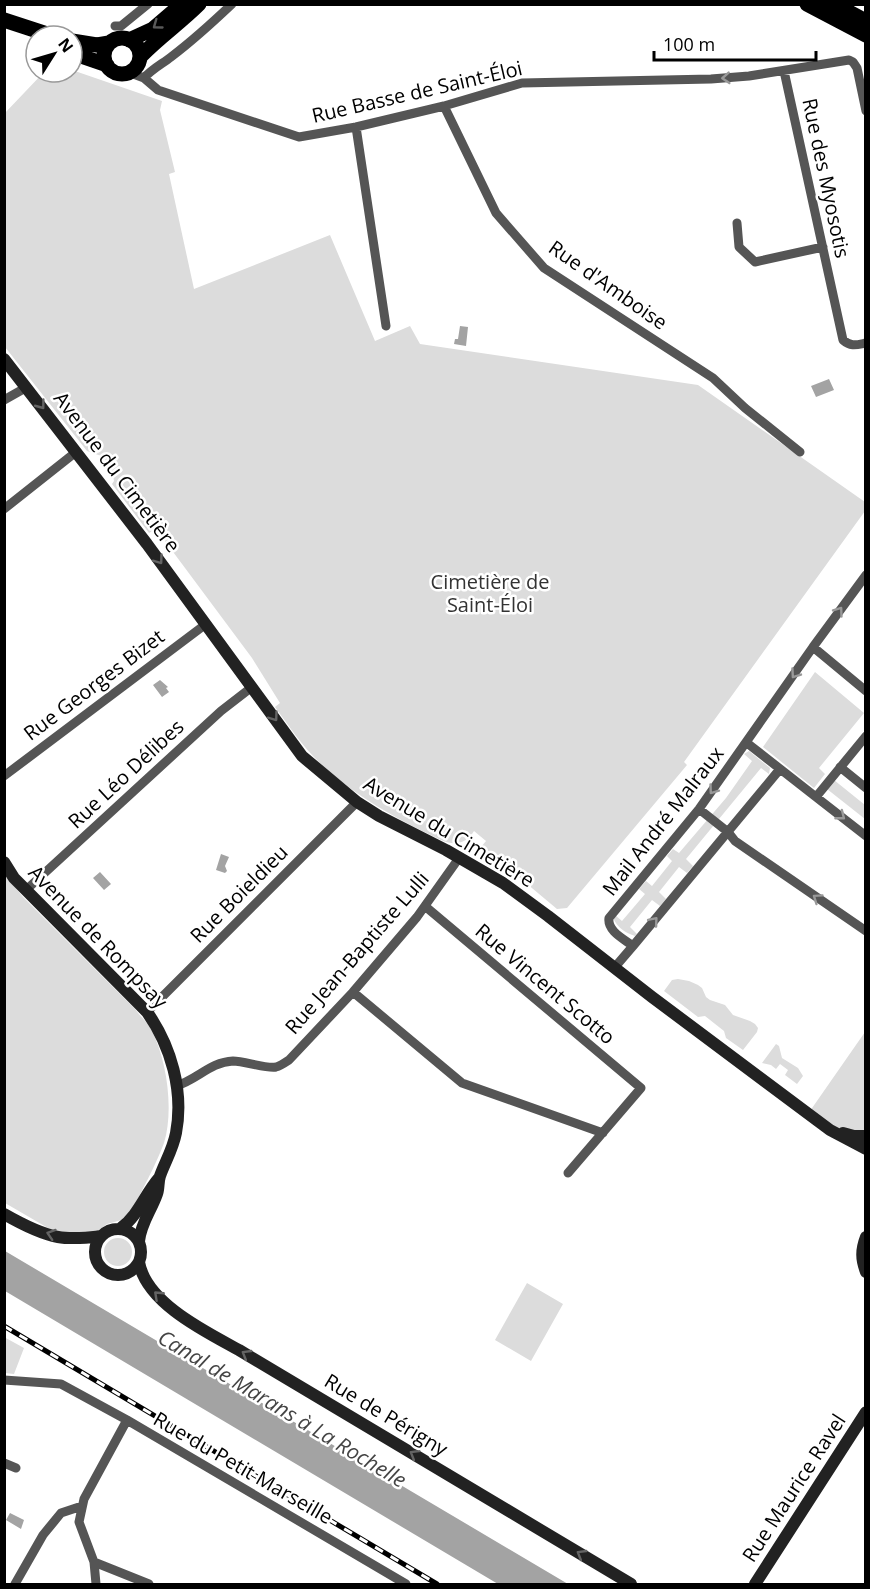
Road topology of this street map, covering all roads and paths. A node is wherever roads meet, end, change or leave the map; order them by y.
1 (148, 4) edge
2 (182, 4) edge
3 (200, 4) edge
4 (232, 4) edge
5 (807, 4) edge
6 (834, 4) edge
7 (4, 20) edge
8 (866, 21) edge
9 (115, 26) dead end
10 (24, 27) edge
11 (4, 29) edge
12 (866, 35) edge
13 (24, 36) edge
14 (129, 40) junction
15 (109, 43) junction
16 (84, 45) edge
17 (84, 57) edge
18 (136, 64) junction
19 (107, 65) junction
20 (784, 71) junction
21 (144, 78) junction
22 (444, 106) junction
23 (866, 111) edge
24 (356, 127) junction
25 (737, 223) dead end
26 (823, 247) junction
27 (386, 326) dead end
28 (866, 343) edge
29 (4, 358) edge
30 (27, 387) junction
31 (4, 400) edge
32 (76, 452) junction
33 (800, 452) dead end
34 (4, 509) edge
35 (866, 575) edge
36 (206, 624) junction
37 (813, 647) junction
38 (252, 687) junction
39 (866, 691) edge
40 (866, 736) edge
41 (747, 743) junction
42 (840, 767) junction
43 (780, 769) junction
44 (4, 776) edge
45 (866, 788) edge
46 (816, 797) junction
47 (357, 802) junction
48 (699, 809) junction
49 (728, 832) junction
50 (866, 836) edge
51 (459, 858) junction
52 (4, 862) edge
53 (26, 890) junction
54 (426, 907) junction
55 (866, 931) edge
56 (633, 946) junction
57 (615, 967) junction
58 (353, 992) junction
59 (147, 1012) junction
60 (176, 1086) junction
61 (830, 1130) junction
62 (603, 1133) junction
63 (866, 1136) edge
64 (866, 1149) edge
65 (568, 1173) dead end
66 (160, 1177) junction
67 (4, 1214) edge
68 (121, 1228) junction
69 (101, 1236) junction
70 (866, 1237) edge
71 (139, 1241) junction
72 (139, 1262) junction
73 (866, 1272) edge
74 (4, 1380) edge
75 (866, 1412) edge
76 (127, 1420) junction
77 (4, 1463) edge
78 (16, 1468) dead end
79 (82, 1506) junction
80 (94, 1562) junction
81 (15, 1584) edge
82 (96, 1584) edge
83 (149, 1584) edge
84 (406, 1584) edge
85 (631, 1584) edge
86 (755, 1584) edge

1 - 9 street
2 -> 14 main road
3 - 18 main road
4 - 21 street
5 - 12 main road
6 - 8 main road
7 - 10 main road
11 - 13 main road
14 - 15 main road
14 - 18 main road
15 - 16 main road
15 - 19 main road
17 - 19 main road
18 - 19 main road
18 - 21 street, Rue Basse de Saint-Éloi
20 -> 22 street, Rue Basse de Saint-Éloi
20 - 23 street, Rue Basse de Saint-Éloi
20 - 26 street, Rue des Myosotis
21 - 24 street, Rue Basse de Saint-Éloi
22 - 24 street, Rue Basse de Saint-Éloi
22 - 33 street, Rue d'Amboise
24 - 27 street
25 - 26 street
26 - 28 street, Rue des Myosotis
29 - 30 street, Avenue du Cimetière
30 - 31 street
30 -> 32 street, Avenue du Cimetière
32 - 34 street
32 -> 36 street, Avenue du Cimetière
37 -> 35 street, Mail André Malraux
36 - 38 street, Avenue du Cimetière
36 - 44 street, Rue Georges Bizet
37 - 39 street
37 -> 41 street, Mail André Malraux
38 -> 47 street, Avenue du Cimetière
38 - 53 street, Rue Léo Délibes
40 - 42 street
41 - 43 street
41 -> 48 street, Mail André Malraux
42 - 45 street
42 - 46 street
43 - 46 street
43 - 49 street
46 -> 50 street
47 - 51 street, Avenue du Cimetière
47 - 59 street, Rue Boieldieu
48 - 49 street
48 - 56 street, Mail André Malraux
55 -> 49 street
56 -> 49 street
51 - 54 street, Rue Jean-Baptiste Lulli
51 - 57 street, Avenue du Cimetière
52 - 53 street, Avenue de Rompsay
53 - 59 street, Avenue de Rompsay
54 - 58 street, Rue Jean-Baptiste Lulli
54 - 62 street, Rue Vincent Scotto
56 - 57 street
57 - 61 street, Avenue du Cimetière
58 - 60 street, Rue Jean-Baptiste Lulli
58 - 62 street
59 - 60 street, Avenue de Rompsay
60 - 66 street, Avenue de Rompsay
61 - 63 street, Avenue du Cimetière
61 - 64 street, Avenue du Cimetière
62 - 65 street
66 - 68 street, Avenue de Rompsay
66 - 71 street, Avenue de Rompsay
69 -> 67 street
68 - 69 street
68 - 71 street
69 - 72 street
70 - 73 street
71 - 72 street
85 -> 72 street, Rue de Périgny
74 - 76 street, Rue du Petit Marseille
75 - 86 street, Rue Maurice Ravel
76 - 79 street
76 - 84 street, Rue du Petit Marseille
77 - 78 street
79 - 80 street
79 - 81 street
80 - 82 street
80 - 83 street

